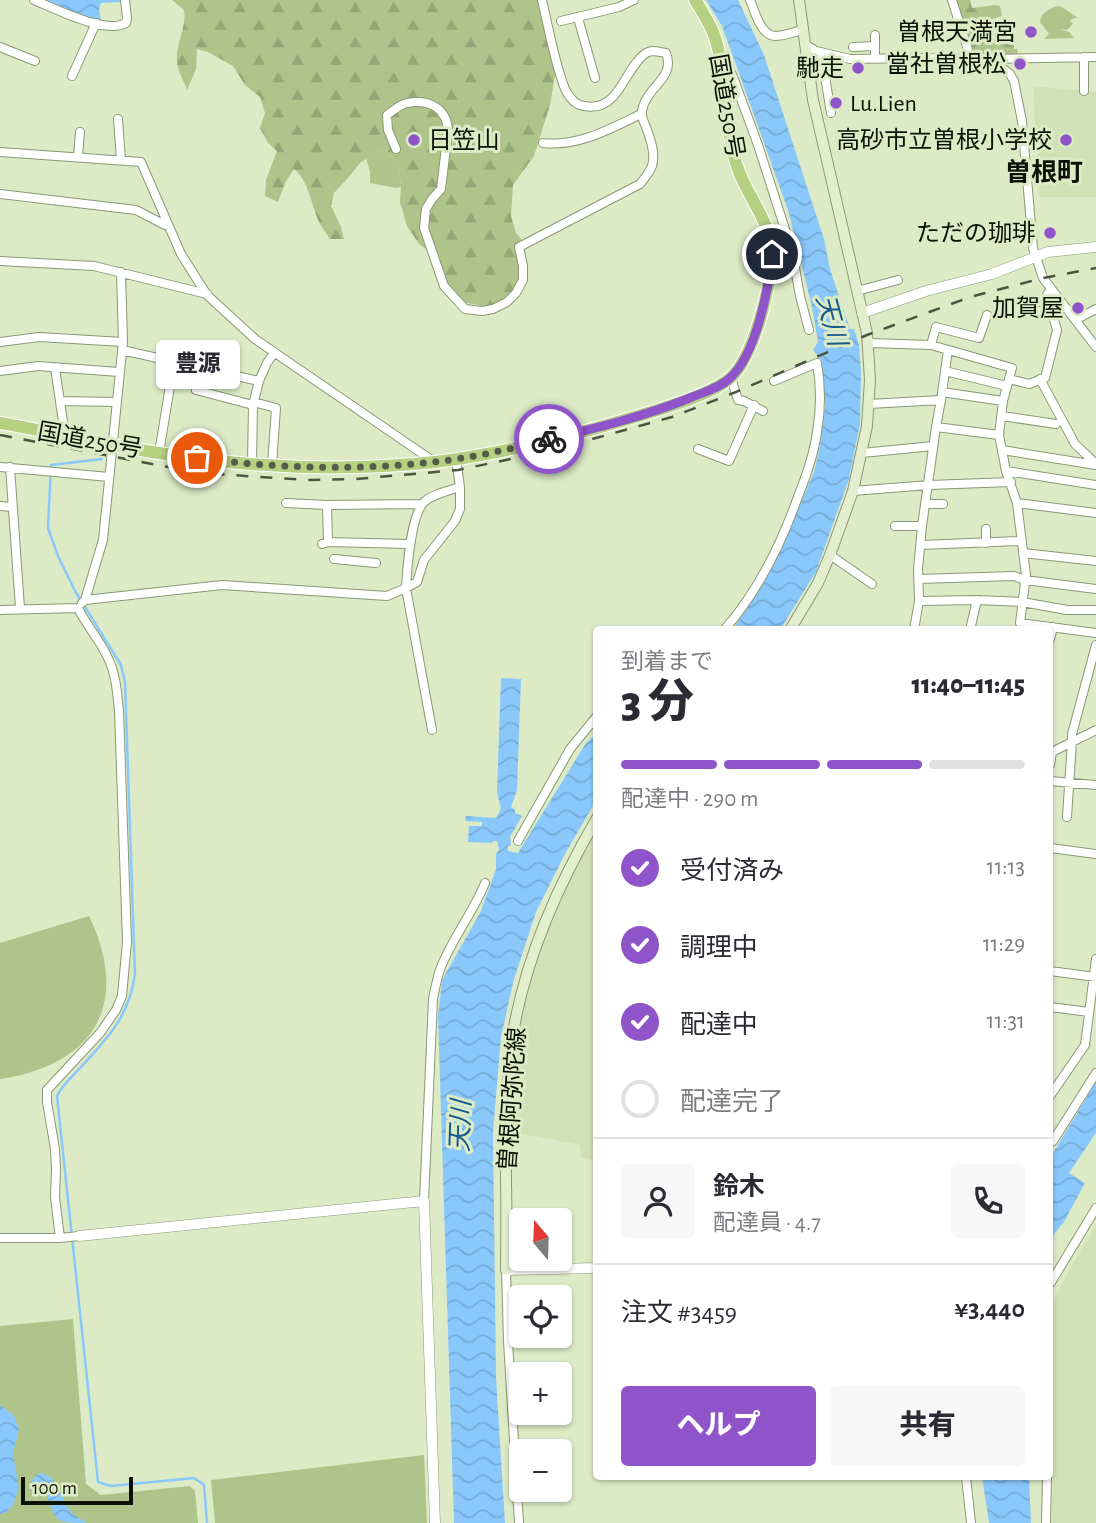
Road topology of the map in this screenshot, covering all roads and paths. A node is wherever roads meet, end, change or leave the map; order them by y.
1 (34, 0) edge
2 (125, 0) edge
3 (542, 0) edge
4 (634, 0) edge
5 (695, 0) edge
6 (750, 0) edge
7 (799, 0) edge
8 (952, 0) edge
9 (578, 18) junction
10 (561, 21) dead end
11 (96, 23) junction
12 (803, 30) junction
13 (875, 35) dead end
14 (805, 44) junction
15 (875, 46) junction
16 (0, 47) edge
17 (853, 47) dead end
18 (821, 52) junction
19 (1084, 57) junction
20 (1096, 57) edge
21 (876, 59) junction
22 (974, 59) junction
23 (1021, 59) junction
24 (720, 60) junction
25 (35, 61) dead end
26 (1010, 75) junction
27 (72, 76) dead end
28 (595, 78) dead end
29 (1084, 91) dead end
30 (831, 113) dead end
31 (641, 114) junction
32 (118, 119) dead end
33 (80, 132) dead end
34 (543, 143) dead end
35 (396, 149) dead end
36 (0, 152) edge
37 (78, 158) junction
38 (121, 160) junction
39 (0, 194) edge
40 (168, 225) junction
41 (1096, 247) edge
42 (1036, 256) junction
43 (0, 261) edge
44 (121, 272) junction
45 (898, 280) dead end
46 (1051, 289) junction
47 (858, 291) junction
48 (207, 295) junction
49 (1008, 306) dead end
50 (1096, 309) edge
51 (862, 313) junction
52 (1052, 313) junction
53 (987, 315) dead end
54 (1075, 320) junction
55 (809, 330) dead end
56 (0, 342) edge
57 (869, 343) junction
58 (1095, 344) edge
59 (931, 345) junction
60 (123, 346) junction
61 (948, 351) junction
62 (274, 353) junction
63 (55, 368) junction
64 (200, 368) junction
65 (0, 371) edge
66 (945, 371) junction
67 (119, 372) junction
68 (731, 378) junction
69 (1040, 379) junction
70 (259, 381) junction
71 (774, 381) dead end
72 (1008, 383) junction
73 (170, 386) dead end
74 (941, 396) junction
75 (60, 401) junction
76 (116, 401) junction
77 (1003, 401) junction
78 (254, 404) junction
79 (869, 404) junction
80 (754, 405) junction
81 (764, 411) dead end
82 (1002, 416) junction
83 (0, 424) edge
84 (1056, 424) dead end
85 (936, 427) junction
86 (65, 435) junction
87 (999, 435) junction
88 (112, 444) junction
89 (933, 446) junction
90 (698, 449) dead end
91 (1002, 450) junction
92 (159, 453) junction
93 (862, 453) junction
94 (456, 459) junction
95 (434, 462) junction
96 (252, 464) junction
97 (272, 465) junction
98 (1096, 465) edge
99 (0, 467) edge
100 (10, 467) junction
101 (1006, 471) junction
102 (109, 477) junction
103 (1011, 482) junction
104 (929, 485) junction
105 (1096, 485) edge
106 (460, 487) junction
107 (853, 491) junction
108 (286, 503) dead end
109 (1017, 503) junction
110 (421, 504) junction
111 (926, 504) junction
112 (943, 504) dead end
113 (327, 505) junction
114 (0, 506) edge
115 (12, 507) junction
116 (1096, 513) edge
117 (895, 526) dead end
118 (922, 526) junction
119 (986, 529) dead end
120 (958, 531) dead end
121 (1021, 541) junction
122 (354, 543) junction
123 (959, 543) junction
124 (986, 543) junction
125 (410, 544) junction
126 (921, 545) junction
127 (1023, 553) junction
128 (830, 555) junction
129 (334, 559) dead end
130 (353, 560) junction
131 (1096, 561) edge
132 (376, 563) dead end
133 (919, 579) junction
134 (1025, 580) junction
135 (872, 584) dead end
136 (407, 589) junction
137 (1096, 589) edge
138 (85, 600) junction
139 (977, 600) junction
140 (919, 601) junction
141 (1022, 603) junction
142 (20, 608) junction
143 (79, 608) junction
144 (0, 610) edge
145 (1096, 610) edge
146 (728, 626) edge
147 (792, 626) edge
148 (915, 626) edge
149 (971, 626) edge
150 (1018, 626) edge
151 (1053, 627) edge
152 (1096, 633) edge
153 (1096, 645) edge
154 (593, 721) edge
155 (432, 730) dead end
156 (1096, 730) edge
157 (1073, 741) junction
158 (1053, 751) edge
159 (1053, 782) edge
160 (1070, 783) junction
161 (1096, 785) edge
162 (1067, 817) dead end
163 (593, 825) edge
164 (518, 841) dead end
165 (1053, 848) edge
166 (1096, 854) edge
167 (485, 883) dead end
168 (1096, 959) edge
169 (1053, 971) edge
170 (1095, 977) edge
171 (1053, 1008) edge
172 (1091, 1017) edge
173 (1096, 1073) edge
174 (1053, 1092) edge
175 (1053, 1139) edge
176 (424, 1200) junction
177 (1096, 1208) edge
178 (79, 1236) joint
179 (0, 1238) edge
180 (60, 1238) junction
181 (593, 1268) edge
182 (506, 1270) junction
183 (1053, 1279) edge
184 (966, 1480) edge
185 (1047, 1480) edge
186 (435, 1523) edge
187 (519, 1523) edge
188 (971, 1523) edge
189 (1046, 1523) edge

1 - 11 street
2 - 11 street
3 - 31 street
4 - 9 street
5 - 24 highway, 国道250号
6 - 12 street
7 - 12 main road
8 - 22 street
9 - 10 street
9 - 28 street
11 - 27 street
12 - 14 main road
13 - 15 street
14 - 18 street
14 - 47 main road
15 - 17 street
15 - 21 street
16 - 25 street
18 - 21 street
18 - 30 street
19 - 20 street
19 - 23 street
19 - 29 street
21 - 22 street
22 - 23 street
22 - 26 street
23 - 26 street
24 - 55 street
24 - 68 highway, 国道250号
26 - 42 street
31 - 34 street
31 - 35 street
32 - 38 street
33 - 37 street
36 - 37 street
37 - 38 street
38 - 40 street
39 - 40 street
40 - 48 street
41 - 42 street
42 - 46 street
42 - 51 street
43 - 44 street
44 - 48 street
44 - 60 street
45 - 47 street
46 - 52 street
46 - 54 street
47 - 51 main road
48 - 62 street
49 - 52 street
50 - 54 street
51 - 57 main road
52 - 69 street
53 - 59 street
54 - 58 street
56 - 60 street
57 - 59 street
57 - 79 main road
59 - 61 street
60 - 64 street
60 - 67 street
61 - 66 street
61 - 72 street
62 - 70 street
62 - 95 street
63 - 65 street
63 - 67 street
63 - 75 street
64 - 70 street
64 - 78 street
66 - 72 street
66 - 74 street
67 - 76 street
68 - 80 street
68 - 94 highway, 国道250号
69 - 72 street
69 - 98 street
70 - 78 street
71 - 146 street
72 - 77 street
73 - 92 street
74 - 77 street
74 - 79 street
74 - 85 street
75 - 76 street
75 - 86 street
76 - 88 street
77 - 82 street
78 - 96 street
78 - 97 street
79 - 93 main road
80 - 81 street
80 - 90 street
82 - 84 street
82 - 87 street
83 - 86 highway, 国道250号
85 - 87 street
85 - 89 street
86 - 88 highway, 国道250号
87 - 91 street
88 - 92 highway, 国道250号
88 - 102 street
89 - 93 street
89 - 104 street
91 - 98 street
91 - 101 street
92 - 96 highway, 国道250号
93 - 107 main road
94 - 95 highway, 国道250号
94 - 106 street
95 - 97 highway, 国道250号
96 - 97 highway, 国道250号
99 - 100 street
100 - 102 street
100 - 115 street
101 - 103 street
101 - 105 street
102 - 138 street
103 - 104 street
103 - 109 street
104 - 107 street
104 - 111 street
106 - 110 street
106 - 136 street
107 - 128 main road
108 - 113 street
109 - 116 street
109 - 121 street
110 - 113 street
110 - 125 street
111 - 112 street
111 - 118 street
113 - 122 street
114 - 115 street
115 - 142 street
117 - 118 street
118 - 126 street
119 - 124 street
120 - 123 street
121 - 124 street
121 - 127 street
122 - 125 street
122 - 130 street
123 - 124 street
123 - 126 street
125 - 136 street
126 - 133 street
127 - 131 street
127 - 134 street
128 - 135 street
128 - 147 main road
129 - 130 street
130 - 132 street
133 - 134 street
133 - 140 street
134 - 137 street
134 - 141 street
136 - 138 street
136 - 155 street
138 - 143 street
139 - 140 street
139 - 141 street
139 - 149 street
140 - 148 street
141 - 145 street
141 - 150 street
142 - 143 street
142 - 144 street
143 - 180 street
151 - 152 street
153 - 157 street
154 - 164 street
156 - 157 street
157 - 158 street
157 - 160 street
159 - 160 street
160 - 161 street
160 - 162 street
163 - 182 main road, 曽根阿弥陀線
165 - 166 street
167 - 176 street
168 - 170 street
169 - 170 street
170 - 172 street
171 - 172 street
172 - 174 street
173 - 175 street
176 - 178 street
176 - 186 street
177 - 183 street
178 - 180 street
179 - 180 street
181 - 182 street
182 - 187 street
184 - 188 street
185 - 189 street

